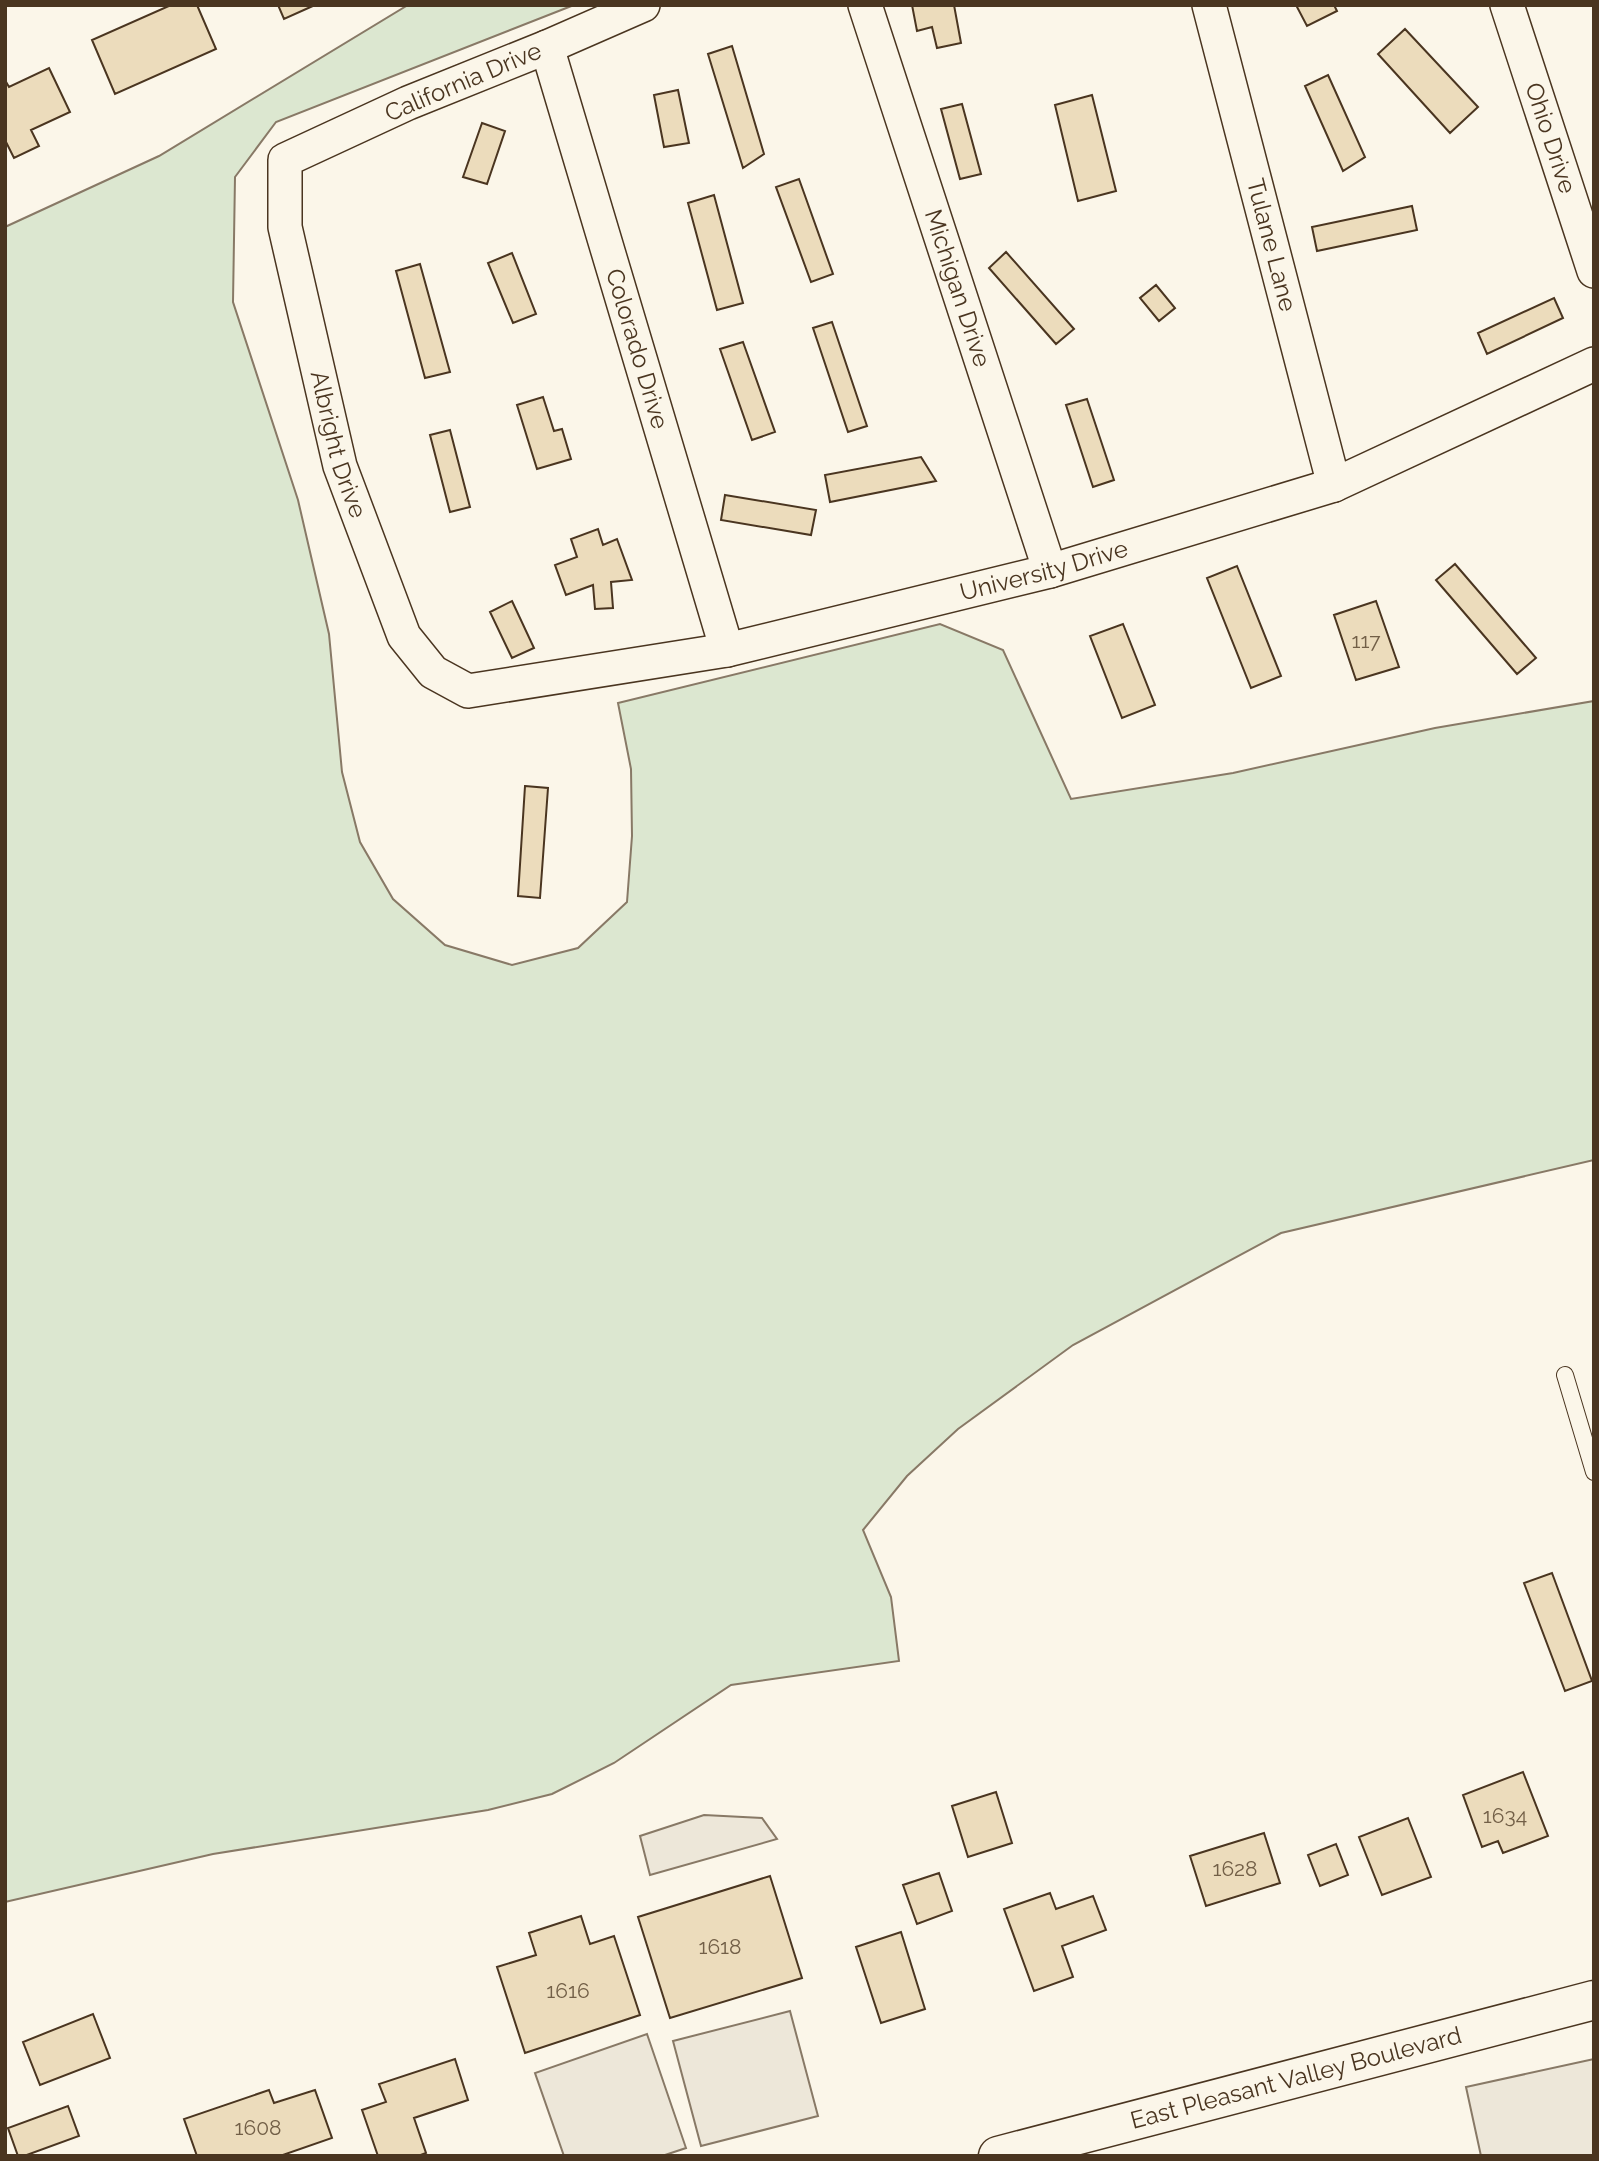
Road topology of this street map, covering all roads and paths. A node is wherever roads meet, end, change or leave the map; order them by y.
1 (643, 5) edge
2 (864, 5) edge
3 (1209, 5) edge
4 (1507, 5) edge
5 (547, 47) junction
6 (285, 160) joint
7 (1594, 271) edge
8 (1594, 364) edge
9 (1334, 485) junction
10 (1050, 571) junction
11 (727, 650) junction
12 (468, 691) joint
13 (1565, 1375) dead end
14 (1594, 1472) edge
15 (1594, 2000) edge
16 (998, 2156) edge

1 - 5 street, California Drive
2 - 10 street, Michigan Drive
3 - 9 street, Tulane Lane
4 - 7 street, Ohio Drive
5 - 6 street, California Drive
5 - 11 street, Colorado Drive
6 - 12 street, Albright Drive
8 - 9 street, University Drive
9 - 10 street, University Drive
10 - 11 street, University Drive
11 - 12 street, University Drive
13 - 14 lane
15 - 16 main road, East Pleasant Valley Boulevard

